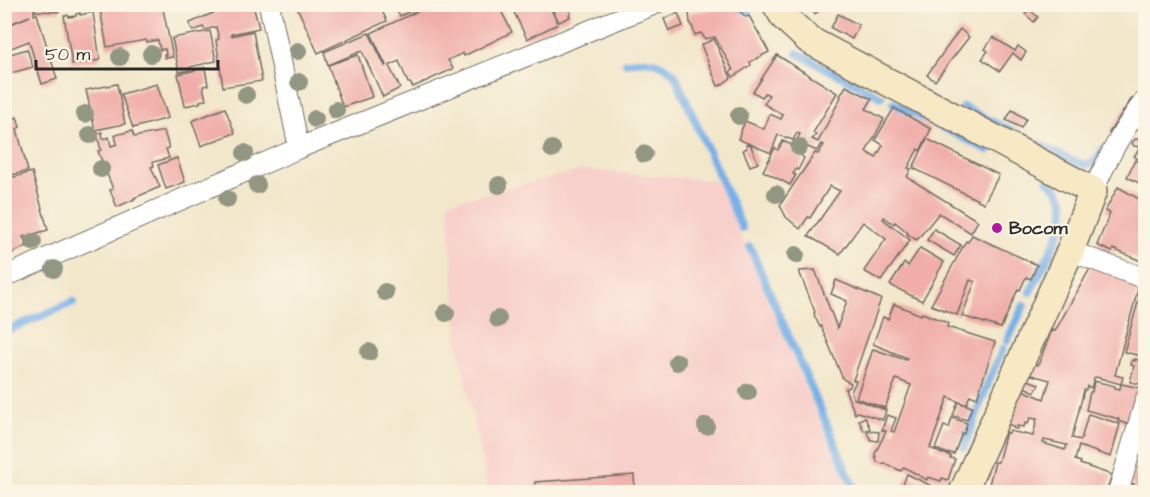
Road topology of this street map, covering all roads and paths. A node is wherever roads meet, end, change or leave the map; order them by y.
1 (269, 4) edge
2 (655, 4) edge
3 (776, 4) edge
4 (1146, 99) edge
5 (299, 148) junction
6 (1092, 191) junction
7 (1070, 251) junction
8 (4, 277) edge
9 (1146, 279) edge
10 (1146, 399) edge
11 (963, 492) edge
12 (1118, 492) edge

1 - 5 street
2 - 5 street
3 - 6 street
4 - 6 street
5 - 8 street
6 - 7 street
7 - 9 street
7 - 11 street
10 - 12 street

